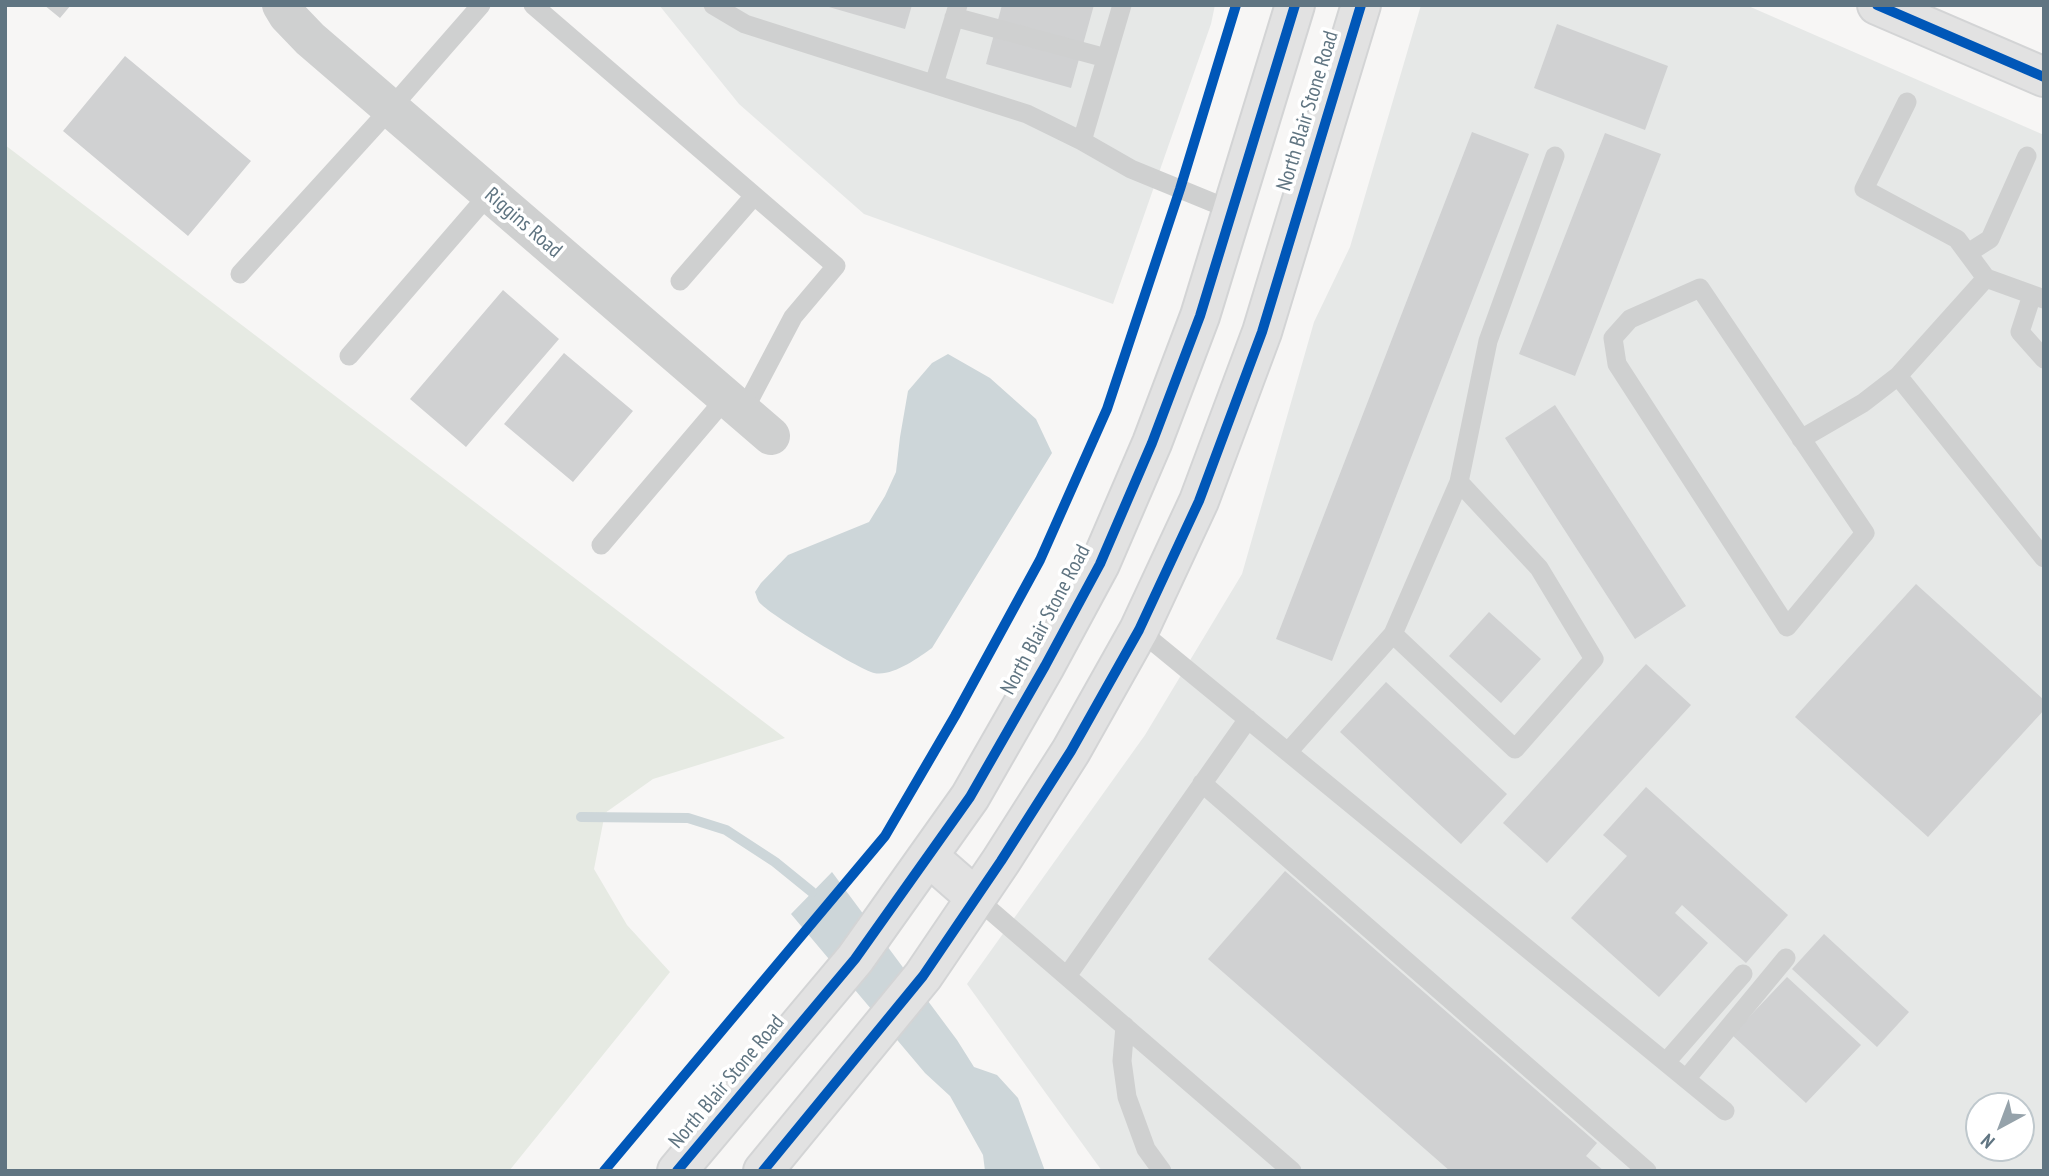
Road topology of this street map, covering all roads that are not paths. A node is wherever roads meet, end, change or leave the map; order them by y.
1 (281, 5) edge
2 (481, 5) edge
3 (533, 5) edge
4 (713, 5) edge
5 (1122, 5) edge
6 (1295, 5) edge
7 (1360, 5) edge
8 (1877, 5) edge
9 (956, 11) edge
10 (1106, 58) junction
11 (2044, 77) edge
12 (934, 84) junction
13 (1907, 102) dead end
14 (391, 108) junction
15 (1082, 141) junction
16 (1556, 156) dead end
17 (2027, 156) dead end
18 (489, 194) junction
19 (754, 196) junction
20 (1231, 211) junction
21 (1968, 253) junction
22 (240, 274) dead end
23 (1986, 278) junction
24 (680, 281) dead end
25 (2038, 297) edge
26 (349, 356) dead end
27 (2044, 359) edge
28 (1898, 376) junction
29 (747, 416) junction
30 (1801, 439) junction
31 (1459, 482) junction
32 (601, 545) dead end
33 (2044, 558) edge
34 (1139, 630) junction
35 (1393, 634) junction
36 (1248, 719) junction
37 (1288, 752) junction
38 (1202, 783) junction
39 (928, 856) junction
40 (976, 898) junction
41 (1786, 958) dead end
42 (1743, 974) dead end
43 (1067, 976) junction
44 (1125, 1026) junction
45 (1666, 1062) junction
46 (1686, 1079) junction
47 (1725, 1111) dead end
48 (677, 1171) edge
49 (763, 1171) edge
50 (1162, 1171) edge
51 (1292, 1171) edge
52 (1647, 1171) edge

1 - 14 street, Riggins Road
2 - 14 lane
3 - 19 lane
4 - 12 lane
5 - 10 lane
6 - 20 main road, North Blair Stone Road
7 - 34 main road, North Blair Stone Road
8 - 11 main road
9 - 10 lane
9 - 12 lane
10 - 15 lane
12 - 15 lane
13 - 21 lane
14 - 18 street, Riggins Road
14 - 22 lane
15 - 20 lane
16 - 31 lane
17 - 21 lane
18 - 26 lane
18 - 29 street, Riggins Road
19 - 24 lane
19 - 29 lane
20 - 39 main road, North Blair Stone Road
21 - 23 lane
23 - 25 lane
23 - 28 lane
25 - 27 lane
28 - 30 lane
28 - 33 lane
29 - 32 lane
30 - 30 lane
31 - 35 lane
31 - 35 lane
34 - 36 lane
34 - 40 main road, North Blair Stone Road
35 - 37 lane
36 - 37 lane
36 - 38 lane
37 - 45 lane
38 - 43 lane
38 - 52 lane
39 - 40 main road
39 - 48 main road, North Blair Stone Road
40 - 43 lane
40 - 49 main road, North Blair Stone Road
41 - 46 lane
42 - 45 lane
43 - 44 lane
44 - 50 lane
44 - 51 lane
45 - 46 lane
46 - 47 lane

